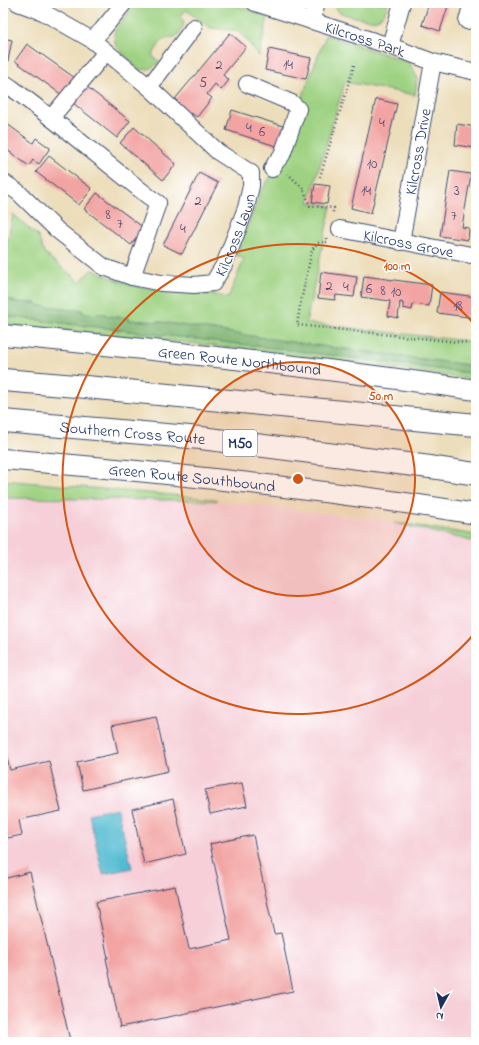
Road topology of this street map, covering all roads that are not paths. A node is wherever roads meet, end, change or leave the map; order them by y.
1 (18, 3) edge
2 (124, 3) edge
3 (255, 3) edge
4 (317, 3) edge
5 (402, 3) edge
6 (472, 3) edge
7 (311, 21) junction
8 (467, 21) dead end
9 (194, 27) dead end
10 (92, 40) junction
11 (390, 46) junction
12 (106, 52) junction
13 (433, 62) junction
14 (476, 72) edge
15 (3, 82) edge
16 (247, 84) dead end
17 (149, 87) junction
18 (52, 118) junction
19 (272, 169) road end
20 (3, 182) edge
21 (335, 228) road end
22 (401, 242) junction
23 (476, 256) edge
24 (132, 277) junction
25 (3, 335) edge
26 (3, 380) edge
27 (476, 390) edge
28 (3, 421) edge
29 (476, 425) edge
30 (3, 459) edge
31 (476, 474) edge
32 (476, 514) edge

1 - 10 street, Kilcross Lawn
2 - 10 street
3 - 7 street, Kilcross Park
4 - 7 street
5 - 11 street
6 - 8 street
7 - 11 street, Kilcross Park
9 - 17 street
10 - 12 street, Kilcross Lawn
11 - 13 street, Kilcross Park
12 - 17 street, Kilcross Lawn
12 - 18 street
13 - 14 street, Kilcross Park
13 - 22 street, Kilcross Drive
15 - 18 street
16 - 19 street
17 - 24 street, Kilcross Lawn
18 - 24 street
20 - 24 street, Kilcross Lawn
21 - 22 street, Kilcross Grove
22 - 23 street, Kilcross Grove
25 - 27 main road, Green Route Northbound
26 - 29 highway
28 - 31 highway, Southern Cross Route / M50
30 - 32 main road, Green Route Southbound

